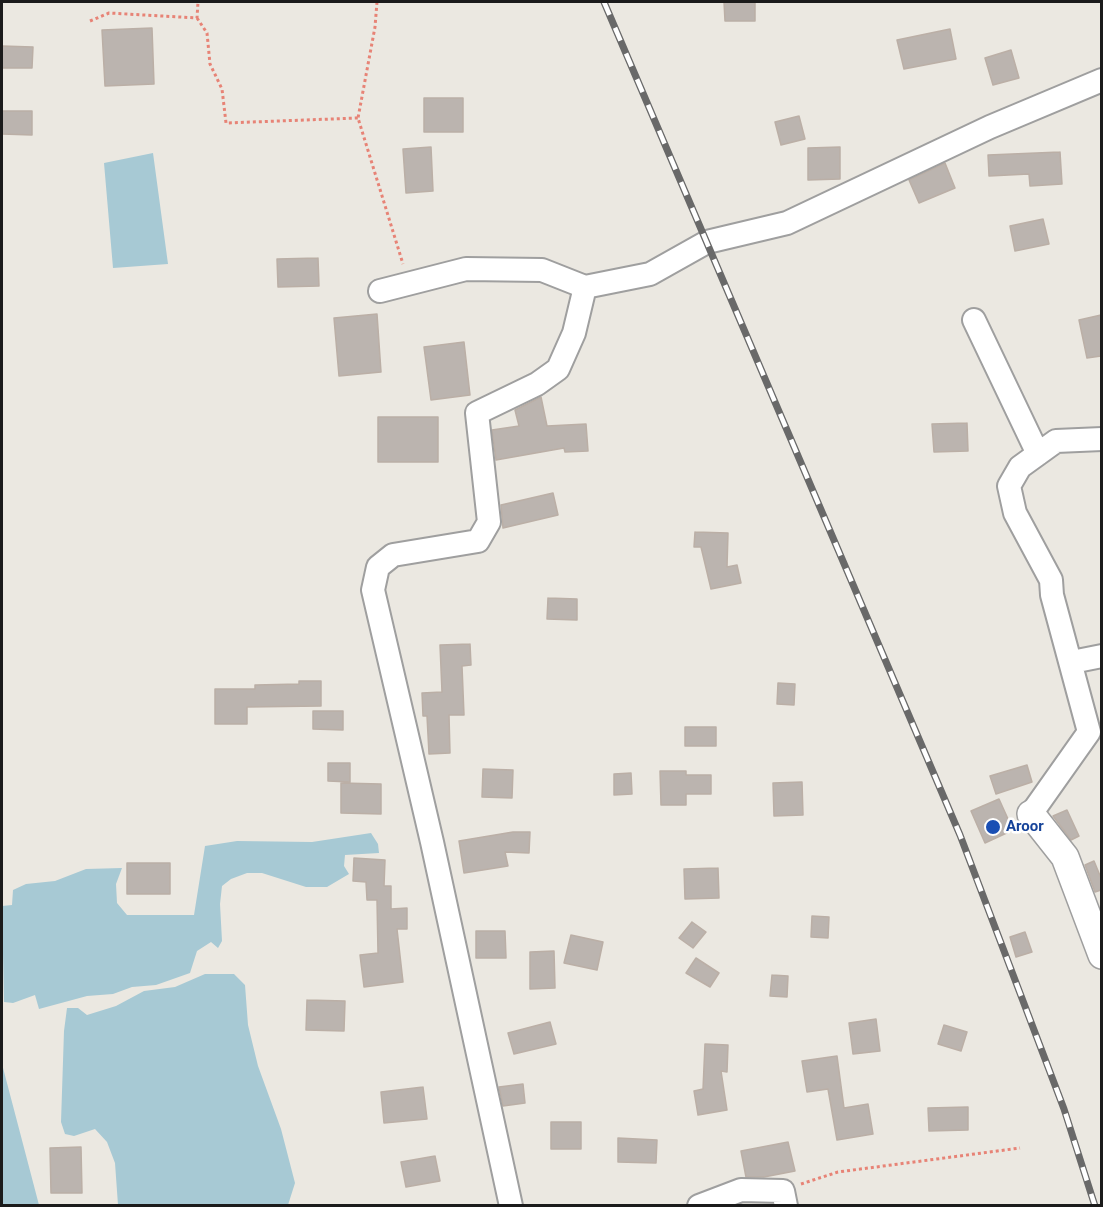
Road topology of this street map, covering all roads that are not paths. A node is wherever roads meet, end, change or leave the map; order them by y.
1 (1101, 80) edge
2 (585, 287) junction
3 (380, 291) dead end
4 (974, 320) dead end
5 (1101, 439) edge
6 (1038, 454) junction
7 (1101, 656) edge
8 (1072, 662) junction
9 (1030, 814) joint
10 (1101, 955) edge
11 (784, 1198) edge
12 (511, 1206) edge
13 (699, 1206) edge

1 - 2 street
2 - 3 street
2 - 12 street
4 - 6 street
5 - 6 street
6 - 8 street
7 - 8 street
8 - 9 street
9 - 10 street
11 - 13 street

